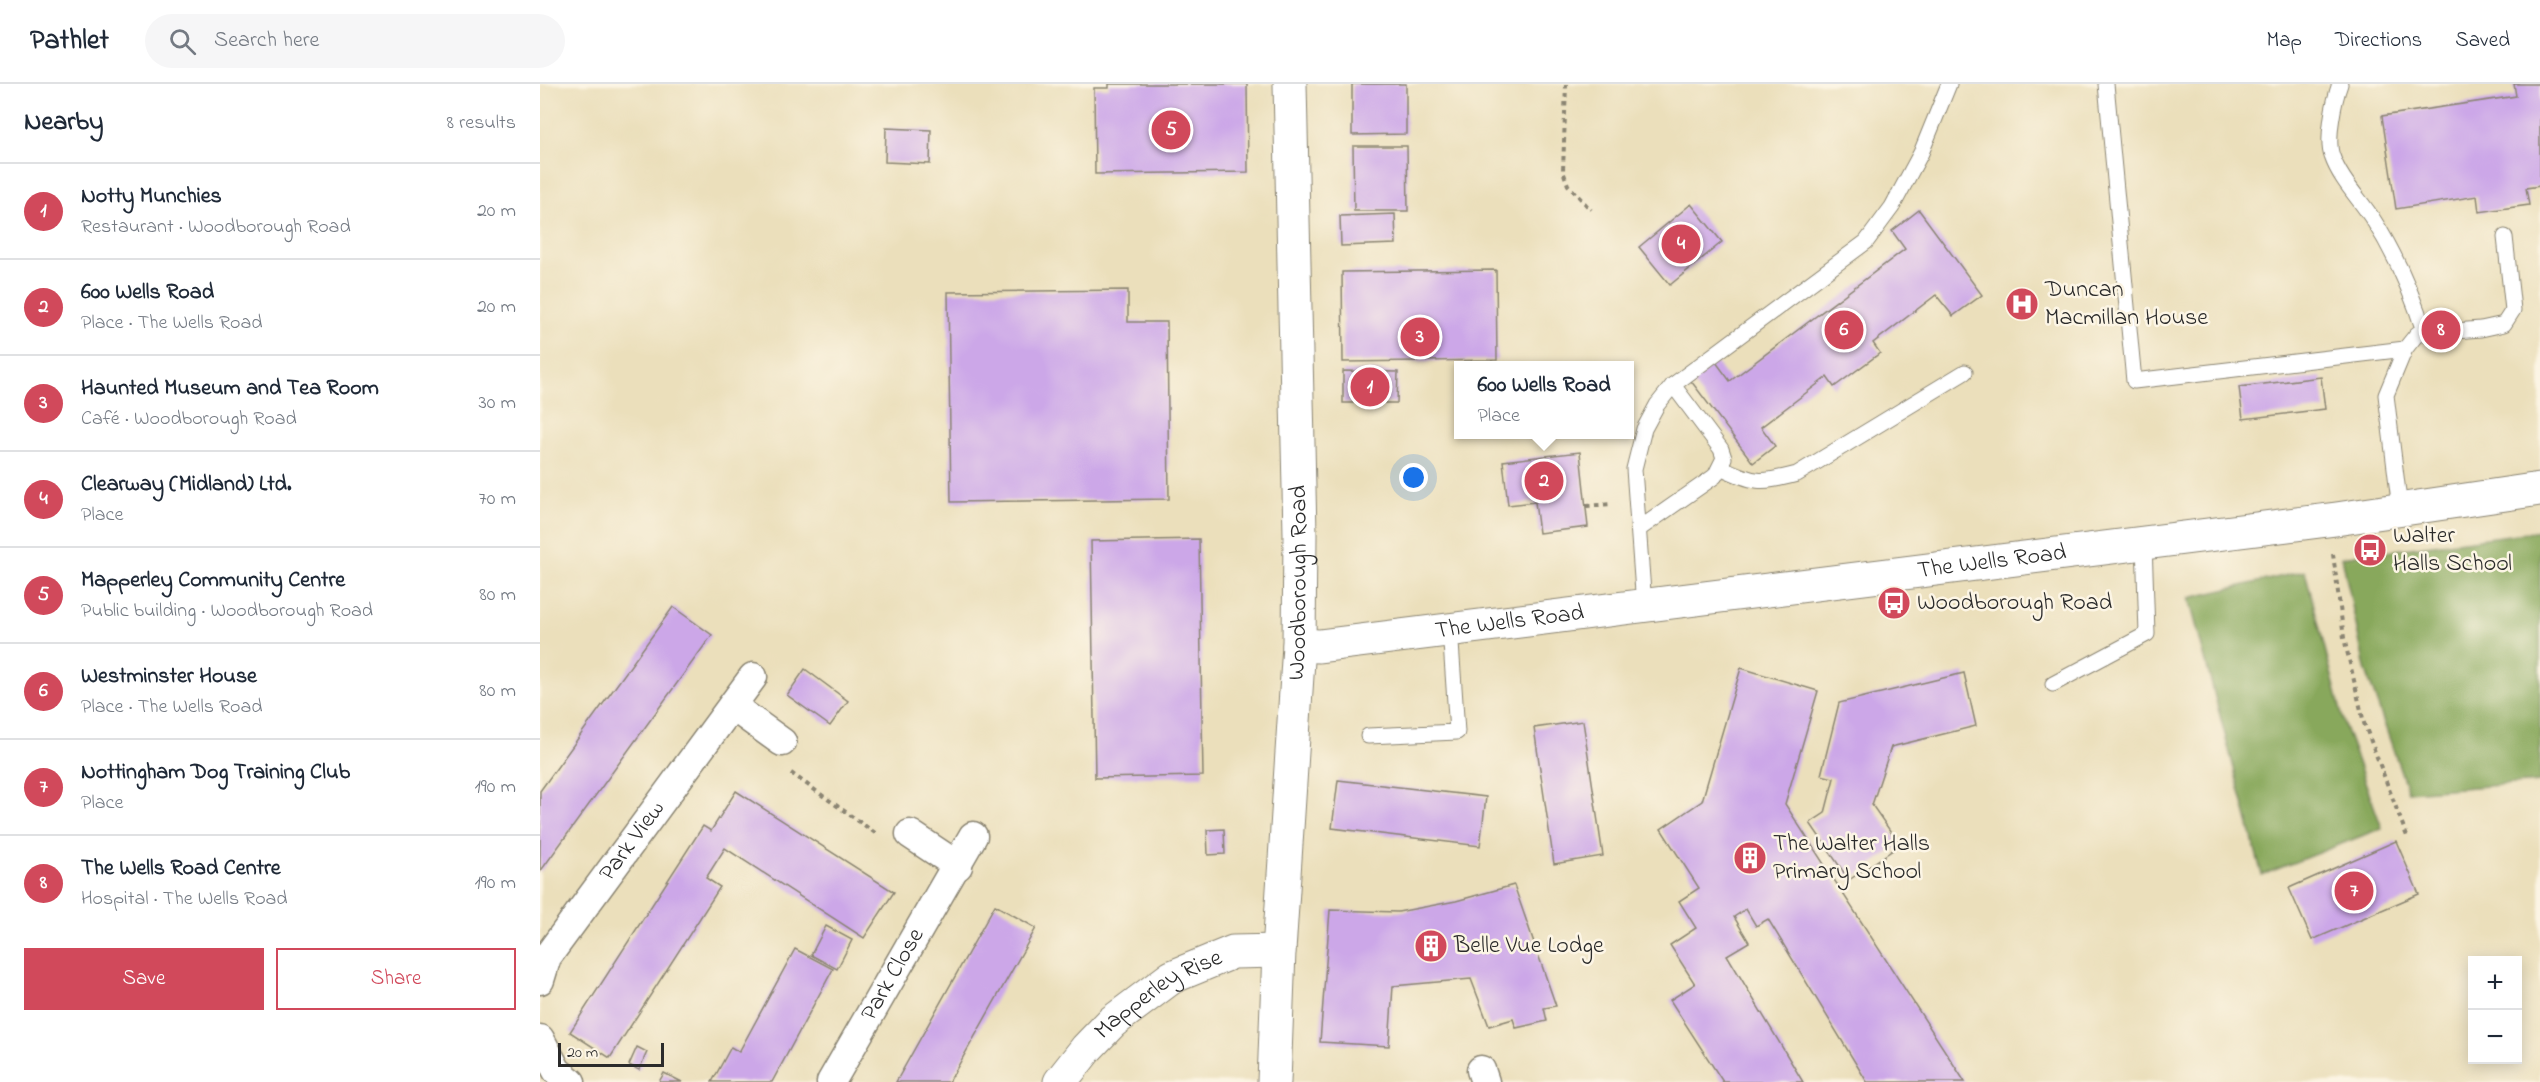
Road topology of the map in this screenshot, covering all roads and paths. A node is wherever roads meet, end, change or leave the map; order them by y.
1 (1290, 84) edge
2 (1566, 84) edge
3 (1948, 84) edge
4 (2106, 84) edge
5 (2340, 84) edge
6 (1591, 210) dead end
7 (2505, 237) dead end
8 (2425, 334) junction
9 (2405, 349) junction
10 (1965, 372) dead end
11 (1672, 385) junction
12 (1720, 467) junction
13 (2540, 489) edge
14 (1614, 504) dead end
15 (1586, 506) dead end
16 (2400, 509) junction
17 (2336, 519) junction
18 (1639, 529) junction
19 (2144, 542) junction
20 (1644, 606) junction
21 (1449, 628) junction
22 (1299, 645) junction
23 (753, 677) dead end
24 (2053, 684) dead end
25 (732, 706) junction
26 (1368, 736) dead end
27 (784, 756) joint
28 (910, 834) dead end
29 (973, 836) dead end
30 (880, 837) dead end
31 (2408, 839) dead end
32 (957, 866) junction
33 (1279, 951) junction
34 (540, 980) edge
35 (540, 1039) edge
36 (571, 1082) edge
37 (831, 1082) edge
38 (1060, 1082) edge
39 (1274, 1082) edge

1 - 22 street, Woodborough Road
2 - 6 path
3 - 11 lane
4 - 9 lane
5 - 8 lane
7 - 8 lane
8 - 9 lane
9 - 16 lane
10 - 12 lane
11 - 12 lane
11 - 18 lane
12 - 18 lane
13 - 16 street, The Wells Road
14 - 15 path
16 - 17 street, The Wells Road
17 - 19 street, The Wells Road
17 - 31 path
18 - 20 lane
19 - 20 street, The Wells Road
19 - 24 lane
20 - 21 street, The Wells Road
21 - 22 street, The Wells Road
21 - 26 lane
22 - 33 street, Woodborough Road
23 - 25 street, Park View
25 - 27 street
25 - 34 street, Park View
27 - 30 path
28 - 32 street
29 - 32 street, Park Close
32 - 37 street, Park Close
33 - 38 street, Mapperley Rise
33 - 39 street, Woodborough Road
35 - 36 street

